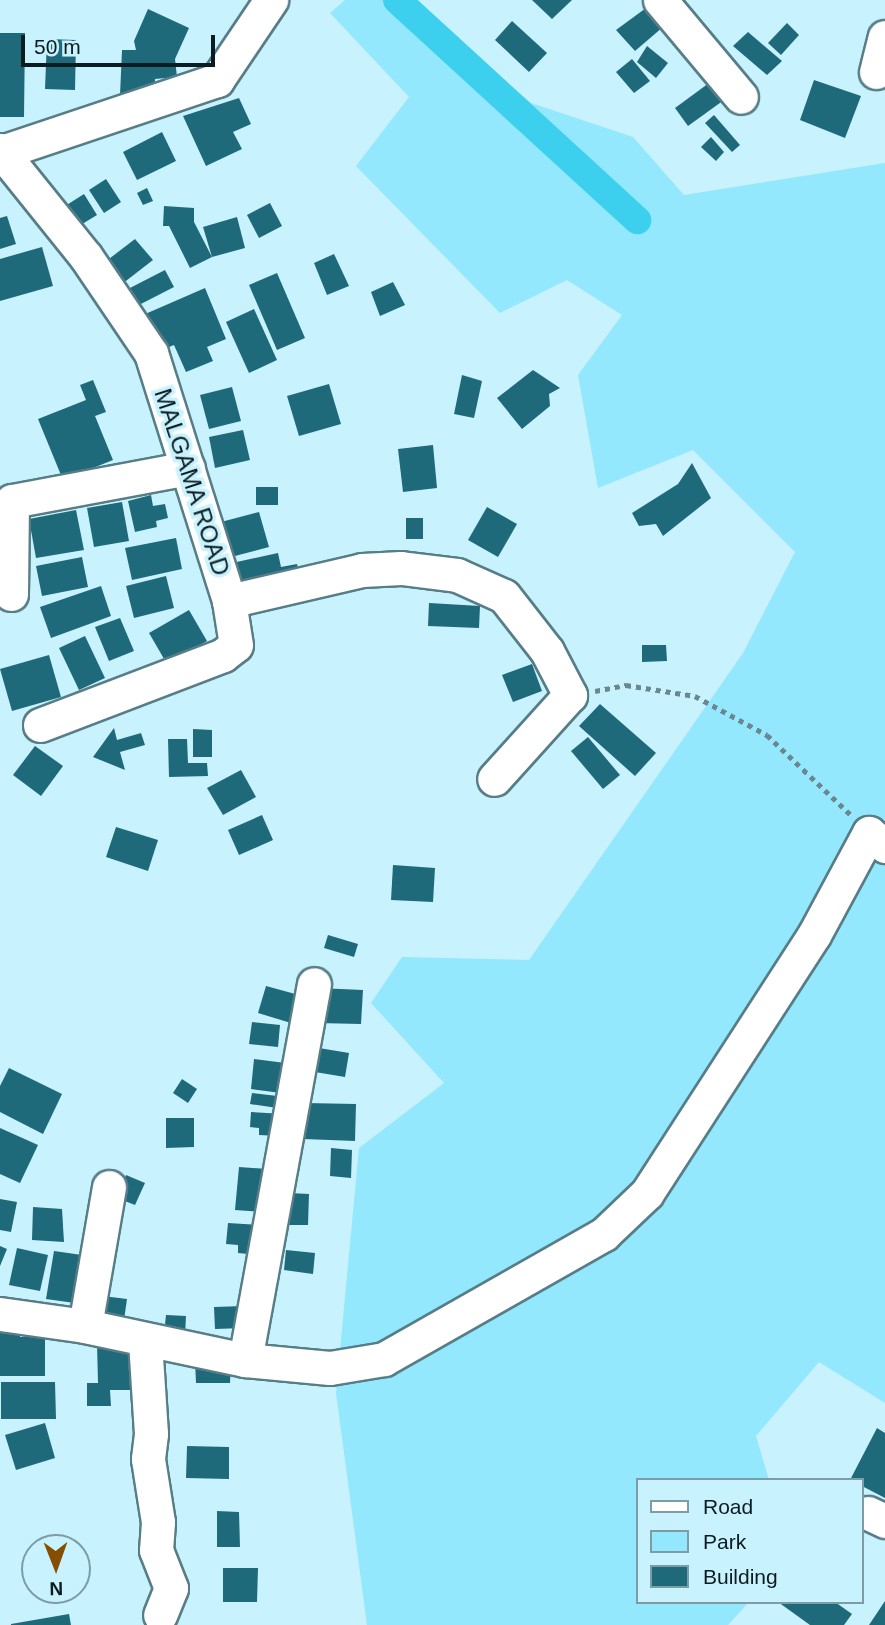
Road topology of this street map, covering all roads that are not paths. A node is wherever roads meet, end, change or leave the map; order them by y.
1 (271, 0) edge
2 (660, 0) edge
3 (885, 37) edge
4 (876, 72) dead end
5 (741, 97) dead end
6 (2, 150) edge
7 (188, 468) junction
8 (11, 594) dead end
9 (229, 601) junction
10 (40, 724) dead end
11 (494, 779) dead end
12 (877, 839) edge
13 (314, 984) dead end
14 (109, 1187) dead end
15 (0, 1314) edge
16 (85, 1326) junction
17 (145, 1341) junction
18 (245, 1360) junction
19 (160, 1615) dead end

1 - 6 street
2 - 5 street
3 - 4 street
6 - 7 street, MALGAMA ROAD
7 - 8 street
7 - 9 street, MALGAMA ROAD
9 - 10 street
9 - 11 street, MALGAMA ROAD
12 - 18 street
13 - 18 street
14 - 16 street
15 - 16 street
16 - 17 street
17 - 18 street
17 - 19 street

